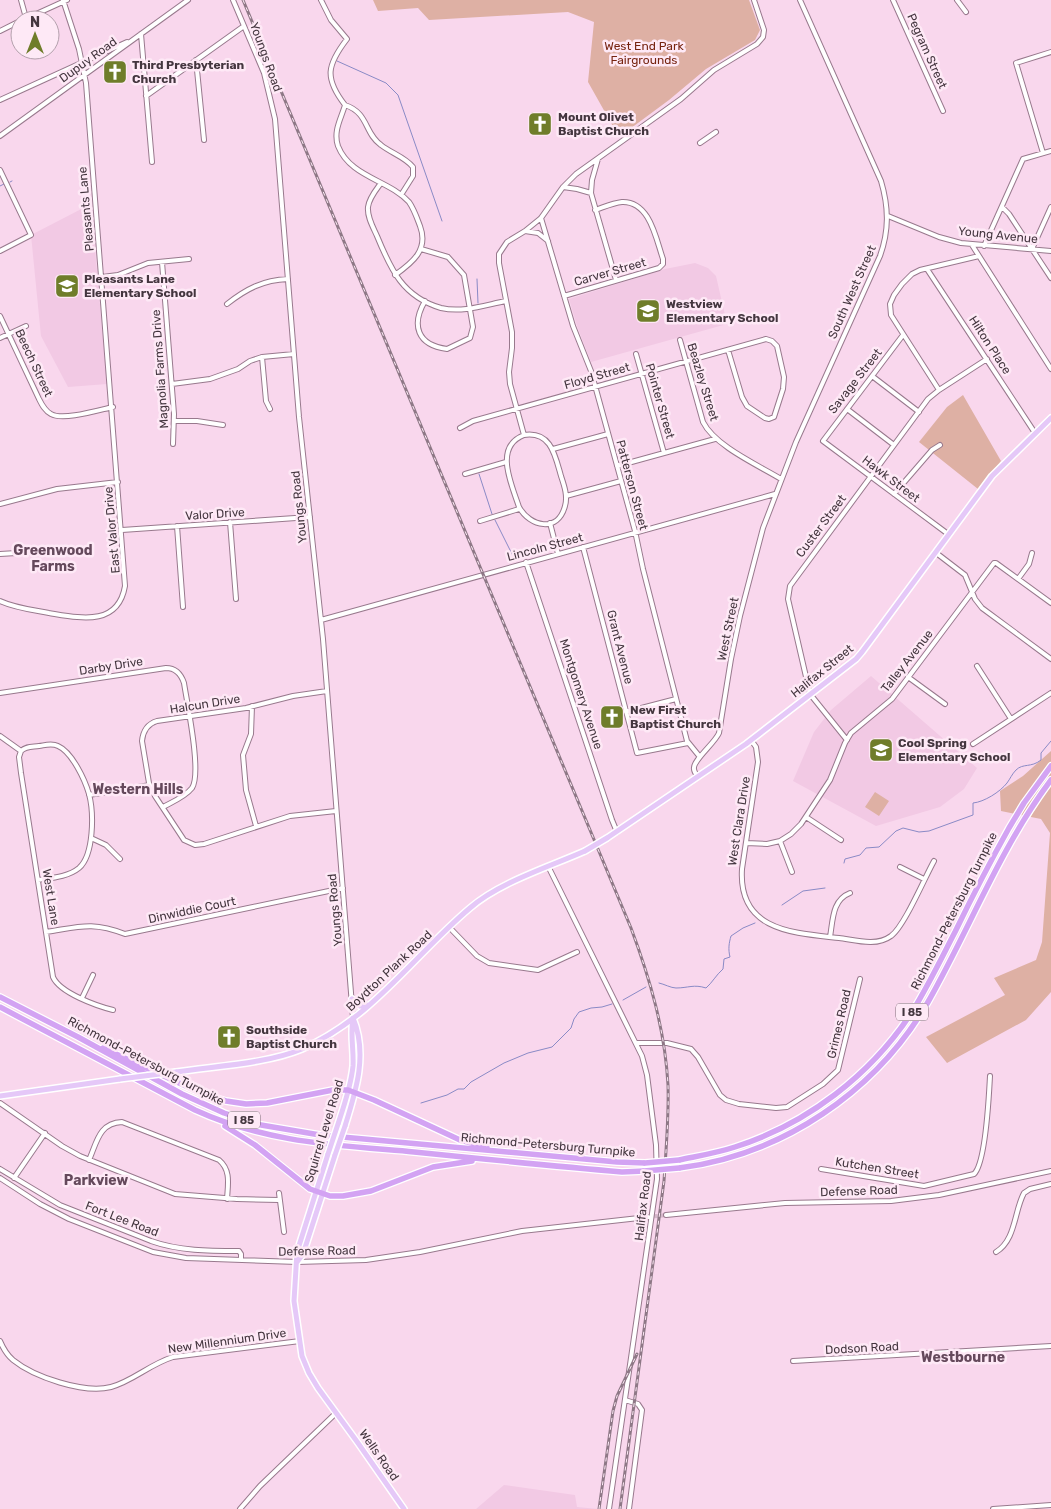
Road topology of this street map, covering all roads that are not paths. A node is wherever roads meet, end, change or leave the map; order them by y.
1 (65, 0) edge
2 (177, 0) edge
3 (188, 0) edge
4 (233, 0) edge
5 (321, 0) edge
6 (754, 0) edge
7 (800, 0) edge
8 (893, 0) edge
9 (957, 0) edge
10 (180, 6) junction
11 (44, 10) edge
12 (966, 12) dead end
13 (244, 26) junction
14 (141, 34) junction
15 (134, 39) junction
16 (1051, 52) edge
17 (196, 60) junction
18 (83, 62) junction
19 (85, 74) junction
20 (146, 96) junction
21 (0, 100) edge
22 (345, 105) junction
23 (943, 111) dead end
24 (716, 132) dead end
25 (0, 136) edge
26 (204, 140) dead end
27 (700, 143) dead end
28 (1051, 151) edge
29 (1043, 153) junction
30 (598, 159) junction
31 (152, 162) dead end
32 (0, 170) edge
33 (381, 183) junction
34 (562, 187) junction
35 (591, 194) junction
36 (401, 195) junction
37 (1002, 207) junction
38 (1051, 208) edge
39 (595, 210) junction
40 (888, 216) junction
41 (541, 218) junction
42 (526, 231) junction
43 (548, 241) junction
44 (972, 245) junction
45 (984, 246) junction
46 (421, 249) junction
47 (1032, 249) junction
48 (1051, 250) edge
49 (0, 251) edge
50 (978, 256) junction
51 (189, 259) dead end
52 (162, 262) junction
53 (927, 268) junction
54 (395, 275) junction
55 (102, 277) junction
56 (1051, 278) edge
57 (288, 279) junction
58 (616, 280) junction
59 (564, 296) junction
60 (424, 301) junction
61 (506, 301) junction
62 (228, 304) dead end
63 (470, 308) junction
64 (0, 316) edge
65 (26, 326) dead end
66 (9, 334) junction
67 (904, 335) junction
68 (0, 338) edge
69 (680, 340) dead end
70 (728, 350) junction
71 (294, 354) junction
72 (636, 354) dead end
73 (262, 357) junction
74 (987, 358) junction
75 (686, 361) junction
76 (1051, 369) edge
77 (642, 374) junction
78 (872, 376) junction
79 (172, 384) junction
80 (595, 387) junction
81 (939, 390) junction
82 (113, 407) junction
83 (847, 408) junction
84 (270, 409) dead end
85 (516, 409) junction
86 (919, 412) junction
87 (1051, 418) edge
88 (175, 421) junction
89 (223, 425) dead end
90 (460, 428) dead end
91 (114, 431) joint
92 (1035, 433) junction
93 (608, 434) junction
94 (524, 436) junction
95 (715, 439) junction
96 (823, 440) joint
97 (172, 444) dead end
98 (894, 444) junction
99 (940, 446) dead end
100 (553, 449) junction
101 (664, 453) junction
102 (506, 462) junction
103 (617, 466) junction
104 (465, 474) dead end
105 (870, 476) junction
106 (781, 479) junction
107 (621, 481) junction
108 (118, 482) junction
109 (776, 494) junction
110 (894, 494) junction
111 (566, 496) junction
112 (0, 504) edge
113 (519, 509) junction
114 (310, 517) junction
115 (480, 520) dead end
116 (230, 522) junction
117 (550, 523) junction
118 (177, 526) junction
119 (122, 530) junction
120 (635, 533) junction
121 (948, 534) junction
122 (584, 547) junction
123 (66, 550) dead end
124 (935, 552) junction
125 (1032, 553) dead end
126 (0, 554) edge
127 (558, 554) junction
128 (526, 562) junction
129 (1018, 579) junction
130 (972, 591) junction
131 (236, 599) dead end
132 (0, 601) edge
133 (1051, 604) edge
134 (183, 607) dead end
135 (321, 620) junction
136 (1051, 659) edge
137 (977, 666) dead end
138 (908, 677) junction
139 (327, 691) junction
140 (0, 693) edge
141 (1051, 693) edge
142 (810, 694) junction
143 (676, 698) junction
144 (945, 704) dead end
145 (252, 706) junction
146 (626, 712) junction
147 (189, 716) junction
148 (1011, 719) junction
149 (0, 736) edge
150 (751, 740) junction
151 (847, 740) junction
152 (688, 743) junction
153 (973, 744) dead end
154 (21, 751) junction
155 (700, 757) junction
156 (1051, 766) edge
157 (698, 776) junction
158 (1051, 780) edge
159 (150, 785) junction
160 (89, 795) junction
161 (163, 807) junction
162 (336, 811) junction
163 (806, 817) junction
164 (256, 826) junction
165 (617, 832) junction
166 (91, 838) junction
167 (841, 840) dead end
168 (780, 841) junction
169 (746, 843) junction
170 (596, 844) joint
171 (120, 859) dead end
172 (934, 861) dead end
173 (548, 866) junction
174 (900, 867) dead end
175 (792, 872) dead end
176 (924, 879) junction
177 (38, 880) junction
178 (343, 888) junction
179 (850, 893) dead end
180 (450, 928) junction
181 (46, 932) junction
182 (830, 937) junction
183 (577, 952) dead end
184 (93, 975) dead end
185 (860, 979) dead end
186 (0, 997) edge
187 (82, 998) junction
188 (352, 999) junction
189 (372, 1004) junction
190 (0, 1007) edge
191 (113, 1010) dead end
192 (353, 1018) junction
193 (78, 1037) junction
194 (636, 1043) junction
195 (990, 1076) dead end
196 (348, 1090) junction
197 (356, 1092) junction
198 (0, 1096) edge
199 (0, 1103) edge
200 (208, 1116) junction
201 (45, 1133) junction
202 (516, 1152) junction
203 (89, 1160) junction
204 (492, 1160) junction
205 (0, 1169) edge
206 (821, 1169) dead end
207 (1051, 1171) edge
208 (0, 1178) edge
209 (14, 1178) junction
210 (1051, 1184) edge
211 (931, 1185) junction
212 (316, 1192) junction
213 (279, 1193) dead end
214 (323, 1195) junction
215 (932, 1196) junction
216 (228, 1198) junction
217 (279, 1200) junction
218 (666, 1215) tunnel mouth
219 (648, 1217) tunnel mouth
220 (284, 1232) dead end
221 (996, 1252) dead end
222 (241, 1260) junction
223 (297, 1262) junction
224 (300, 1340) junction
225 (0, 1341) edge
226 (1051, 1346) edge
227 (794, 1361) dead end
228 (625, 1400) junction
229 (336, 1413) junction
230 (1051, 1505) edge
231 (240, 1509) edge
232 (404, 1509) edge
233 (610, 1509) edge
234 (629, 1509) edge
235 (993, 1509) edge

1 - 11 street
1 - 18 street, Pleasants Lane
2 - 10 street
3 - 10 street, Dupuy Road
4 - 13 street, Youngs Road
5 - 22 street
6 - 30 street
7 - 40 street, South West Street
8 - 23 street, Pegram Street
9 - 12 street
10 - 14 street, Dupuy Road
13 - 17 street
13 - 57 street, Youngs Road
14 - 15 street, Dupuy Road
14 - 20 street
15 - 18 street
15 - 19 street, Dupuy Road
16 - 29 street
17 - 20 street
17 - 26 street
18 - 19 street, Pleasants Lane
18 - 21 street
19 - 25 street, Dupuy Road
19 - 55 street, Pleasants Lane
20 - 31 street
22 - 33 street
22 - 36 street
24 - 27 street
28 - 29 street
29 - 37 street
30 - 34 street
30 - 35 street
32 - 49 street
33 - 36 street
33 - 54 street
34 - 35 street
34 - 41 street
35 - 39 street
36 - 46 street
37 - 45 street
37 - 47 street
38 - 47 street
39 - 58 street
39 - 58 street, Carver Street
40 - 44 street, Young Avenue
40 - 106 street, South West Street
41 - 42 street
41 - 43 street, Patterson Street
42 - 43 street
42 - 61 street
43 - 59 street, Patterson Street
44 - 45 street, Young Avenue
44 - 50 street
45 - 47 street, Young Avenue
46 - 54 street
46 - 63 street
47 - 48 street, Young Avenue
47 - 56 street
50 - 53 street
50 - 76 street
51 - 52 street
52 - 55 street
52 - 79 street, Magnolia Farms Drive
53 - 67 street
53 - 74 street, Hilton Place
54 - 60 street
55 - 82 street, Pleasants Lane
57 - 62 street
57 - 71 street, Youngs Road
58 - 59 street, Carver Street
59 - 80 street, Patterson Street
60 - 63 street
60 - 63 street
61 - 63 street
61 - 85 street
64 - 66 street, Beech Street
65 - 66 street
66 - 68 street
66 - 82 street, Beech Street
67 - 78 street, Savage Street
67 - 81 street
69 - 75 street, Beazley Street
70 - 70 street, Floyd Street
70 - 75 street, Floyd Street
71 - 73 street
71 - 114 street, Youngs Road
72 - 77 street, Pointer Street
73 - 79 street
73 - 84 street
74 - 81 street, Custer Street
74 - 92 street, Hilton Place
75 - 77 street, Floyd Street
75 - 95 street, Beazley Street
77 - 80 street, Floyd Street
77 - 101 street, Pointer Street
78 - 83 street, Savage Street
78 - 86 street
79 - 88 street, Magnolia Farms Drive
80 - 85 street, Floyd Street
80 - 93 street, Patterson Street
81 - 86 street, Custer Street
82 - 91 street, Pleasants Lane
83 - 96 street, Savage Street
83 - 98 street
85 - 90 street, Floyd Street
85 - 94 street
86 - 98 street, Custer Street
87 - 92 main road, Halifax Street
88 - 89 street
88 - 97 street, Magnolia Farms Drive
91 - 108 street, East Valor Drive
92 - 121 main road, Halifax Street
93 - 100 street
93 - 103 street, Patterson Street
94 - 100 street
94 - 102 street
95 - 101 street
95 - 106 street, Beazley Street
96 - 105 street, Hawk Street
98 - 105 street, Custer Street
99 - 110 street
100 - 111 street
101 - 103 street
102 - 104 street
102 - 113 street
103 - 107 street, Patterson Street
105 - 110 street, Hawk Street
105 - 142 street, Custer Street
106 - 109 street, West Street
107 - 111 street
107 - 120 street, Patterson Street
108 - 112 street
108 - 119 street, East Valor Drive
109 - 120 street, Lincoln Street
109 - 155 street, West Street
110 - 121 street, Hawk Street
111 - 117 street
113 - 115 street
113 - 117 street
114 - 116 street, Valor Drive
114 - 135 street, Youngs Road
116 - 118 street, Valor Drive
116 - 131 street
117 - 127 street
118 - 119 street, Valor Drive
118 - 134 street
119 - 132 street, East Valor Drive
120 - 122 street, Lincoln Street
120 - 143 street, Patterson Street
121 - 124 main road, Halifax Street
122 - 127 street, Lincoln Street
122 - 146 street, Grant Avenue
123 - 126 street
124 - 130 street
124 - 142 main road, Halifax Street
125 - 129 street
127 - 128 street, Lincoln Street
128 - 135 street, Lincoln Street
128 - 165 street, Montgomery Avenue
129 - 130 street, Talley Avenue
129 - 133 street
130 - 136 street
130 - 138 street, Talley Avenue
135 - 139 street, Youngs Road
137 - 148 street
138 - 144 street
138 - 151 street, Talley Avenue
139 - 145 street, Halcun Drive
139 - 162 street, Youngs Road
140 - 147 street, Darby Drive
141 - 148 street
142 - 150 main road, Halifax Street
142 - 151 street, Custer Street
143 - 146 street
143 - 152 street, Patterson Street
145 - 147 street, Halcun Drive
145 - 164 street
146 - 152 street, Grant Avenue
147 - 159 street, Halcun Drive
147 - 161 street, Darby Drive
148 - 153 street
149 - 154 street
150 - 157 main road, Halifax Street
150 - 169 street, West Clara Drive
151 - 163 street, Talley Avenue
152 - 155 street, Patterson Street
154 - 160 street
154 - 177 street, West Lane
155 - 157 street
156 - 202 highway, Richmond-Petersburg Turnpike / I 85, bridge
157 - 165 main road, Halifax Street
158 - 204 highway, Richmond-Petersburg Turnpike / I 85, bridge
159 - 160 street
159 - 161 street, Halcun Drive
160 - 166 street
161 - 164 street, Halcun Drive
162 - 164 street, Halcun Drive
162 - 178 street, Youngs Road
163 - 167 street
163 - 168 street, Talley Avenue
165 - 170 main road, Halifax Street, bridge
166 - 171 street
166 - 177 street
168 - 169 street
168 - 175 street
169 - 182 street, West Clara Drive
170 - 173 main road, Boydton Plank Road, bridge
172 - 176 street, West Clara Drive
173 - 180 main road, Boydton Plank Road
173 - 194 street, Halifax Road
174 - 176 street
176 - 182 street, West Clara Drive
177 - 181 street, West Lane
178 - 181 street, Dinwiddie Court
178 - 188 street, Youngs Road
179 - 182 street
180 - 183 street
180 - 189 main road, Boydton Plank Road
181 - 187 street, West Lane
184 - 187 street
185 - 194 street, Grimes Road
186 - 193 highway, Richmond-Petersburg Turnpike / I 85
187 - 191 street, West Lane
188 - 189 main road
188 - 192 street, Youngs Road
189 - 192 main road, Boydton Plank Road
190 - 200 highway, Richmond-Petersburg Turnpike / I 85
192 - 196 main road, Squirrel Level Road
192 - 197 main road, Squirrel Level Road
192 - 198 main road, Boydton Plank Road, bridge
193 - 196 highway
193 - 202 highway, Richmond-Petersburg Turnpike / I 85
194 - 228 street, Halifax Road
195 - 211 street, Kutchen Street
196 - 197 highway
196 - 212 main road, Squirrel Level Road, bridge
197 - 202 highway
197 - 214 main road, Squirrel Level Road, bridge
199 - 201 street
200 - 204 highway, Richmond-Petersburg Turnpike / I 85
200 - 212 highway
201 - 203 street
201 - 209 street
203 - 216 street
203 - 216 street
204 - 214 highway
205 - 209 street, Fort Lee Road
206 - 211 street, Kutchen Street
207 - 215 street, Defense Road
208 - 222 street, Defense Road
209 - 222 street, Fort Lee Road
210 - 221 street
211 - 215 street
212 - 214 highway
212 - 223 main road, Squirrel Level Road
213 - 217 street
214 - 223 main road, Squirrel Level Road
215 - 218 street, Defense Road
216 - 217 street
217 - 220 street
219 - 223 street, Defense Road
222 - 223 street, Defense Road
223 - 224 main road, Squirrel Level Road
224 - 225 street, New Millennium Drive
224 - 229 main road, Squirrel Level Road
226 - 227 street, Dodson Road
228 - 233 street, Halifax Road
228 - 234 street
229 - 231 street
229 - 232 main road, Wells Road
230 - 235 street

